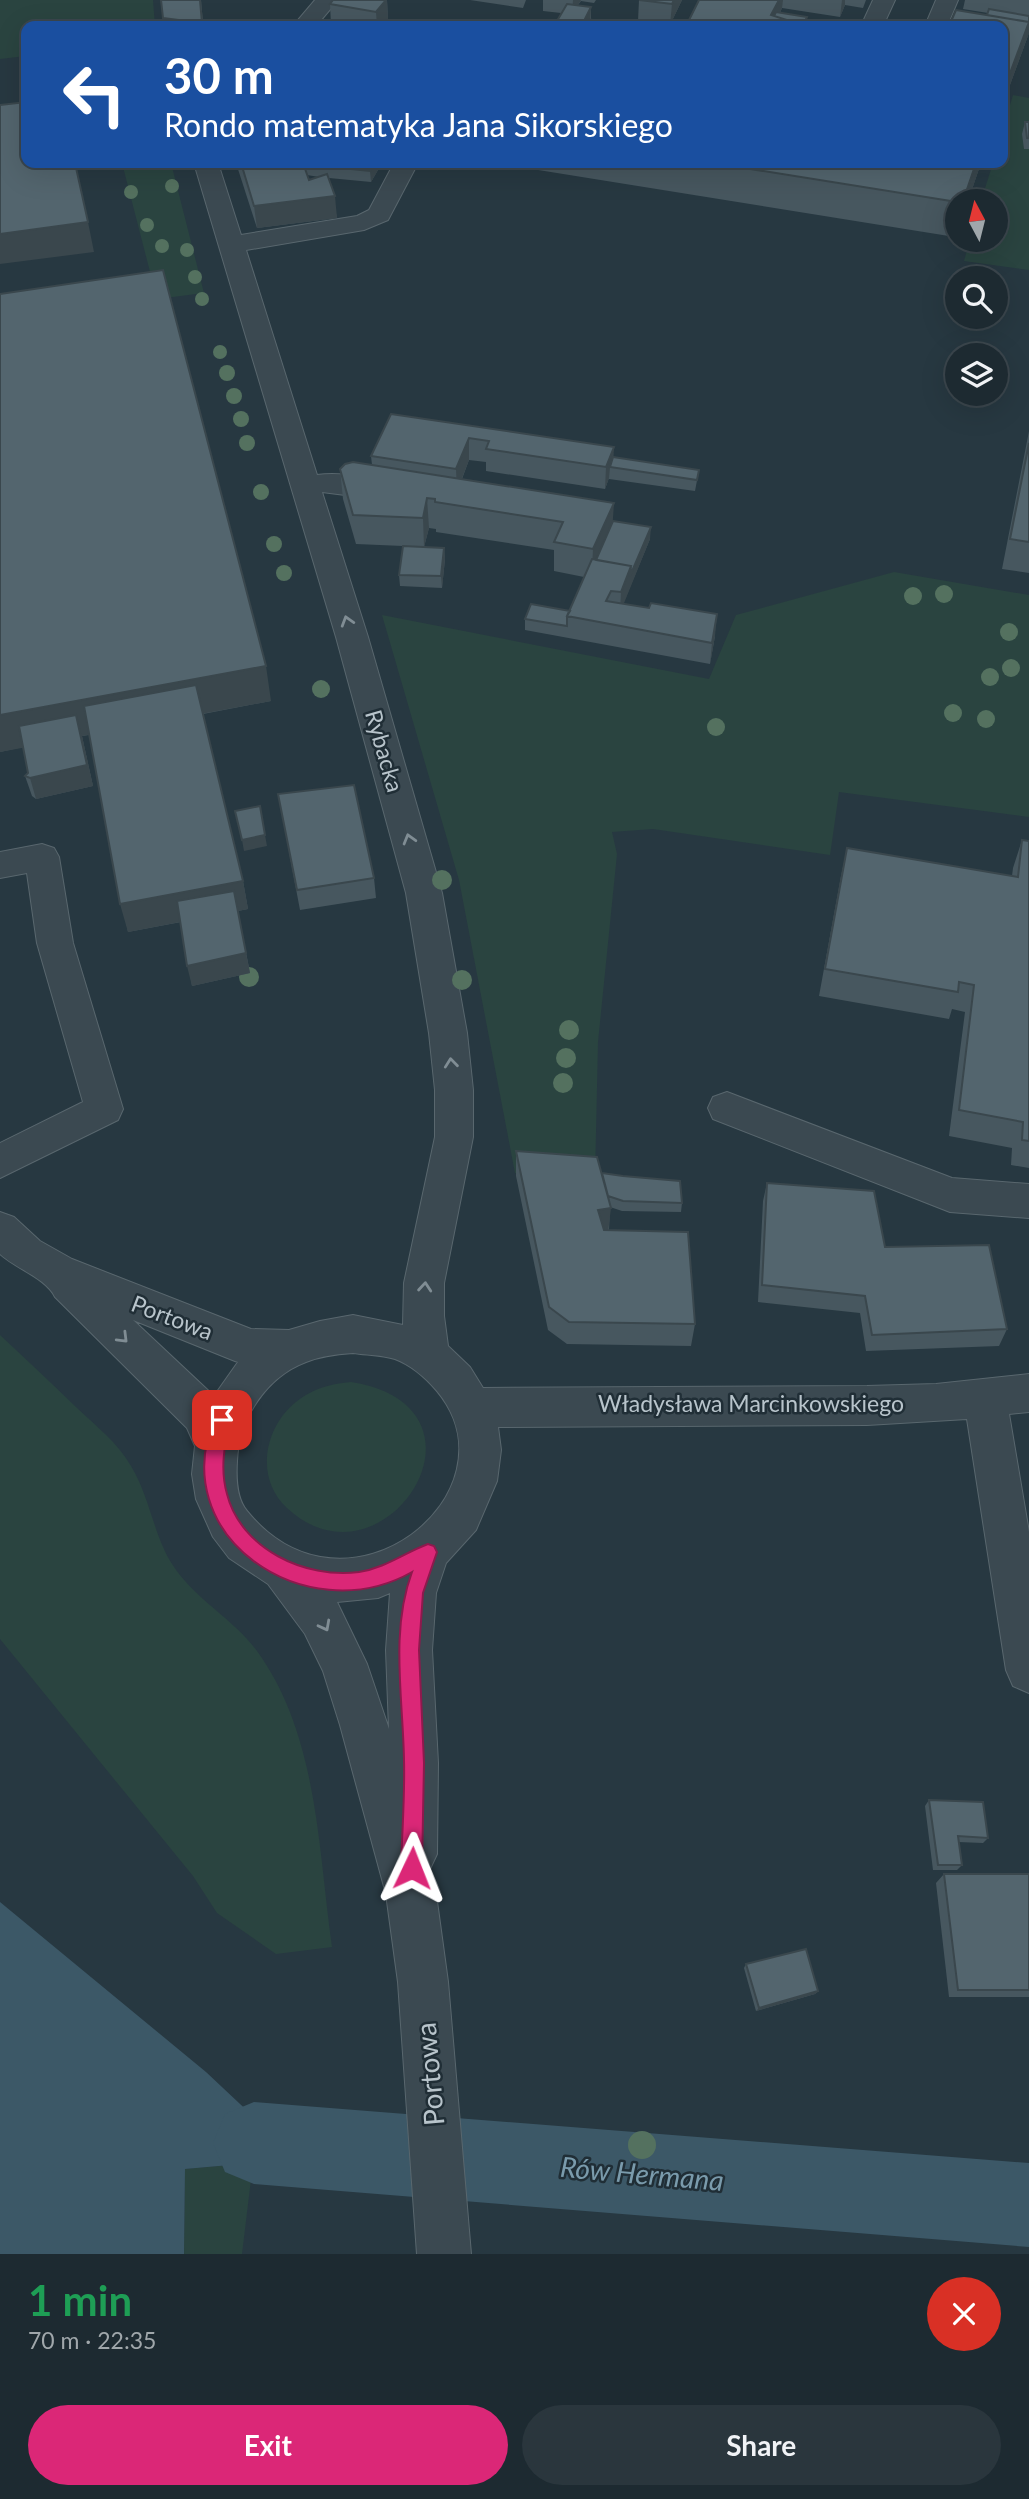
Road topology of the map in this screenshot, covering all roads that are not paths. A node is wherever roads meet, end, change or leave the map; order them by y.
1 (327, 0) edge
2 (884, 0) edge
3 (947, 0) edge
4 (308, 21) edge
5 (875, 21) edge
6 (938, 21) edge
7 (207, 168) edge
8 (403, 168) edge
9 (230, 245) junction
10 (304, 486) junction
11 (424, 496) edge
12 (0, 865) edge
13 (727, 1108) dead end
14 (0, 1162) edge
15 (1029, 1202) edge
16 (0, 1229) edge
17 (58, 1272) junction
18 (290, 1349) junction
19 (428, 1355) junction
20 (1029, 1392) edge
21 (985, 1397) junction
22 (472, 1408) junction
23 (215, 1443) junction
24 (428, 1552) junction
25 (285, 1570) junction
26 (1029, 1670) edge
27 (411, 1895) junction
28 (444, 2254) edge

1 - 4 street
2 - 5 street
3 - 6 street
7 - 9 street, Rybacka
8 - 9 street
9 - 10 street, Rybacka
10 - 11 street
19 -> 10 street, Rybacka
12 - 14 street
13 - 15 street
16 - 17 street, Portowa
17 - 18 street, Portowa
17 -> 23 street, Portowa
18 - 19 street
18 - 23 street
19 - 22 street
20 - 21 street, Władysława Marcinkowskiego
21 - 22 street, Władysława Marcinkowskiego
21 - 26 street
22 - 24 street
23 - 25 street
24 - 25 street
24 - 27 street, Portowa
25 -> 27 street, Portowa
27 - 28 street, Portowa

